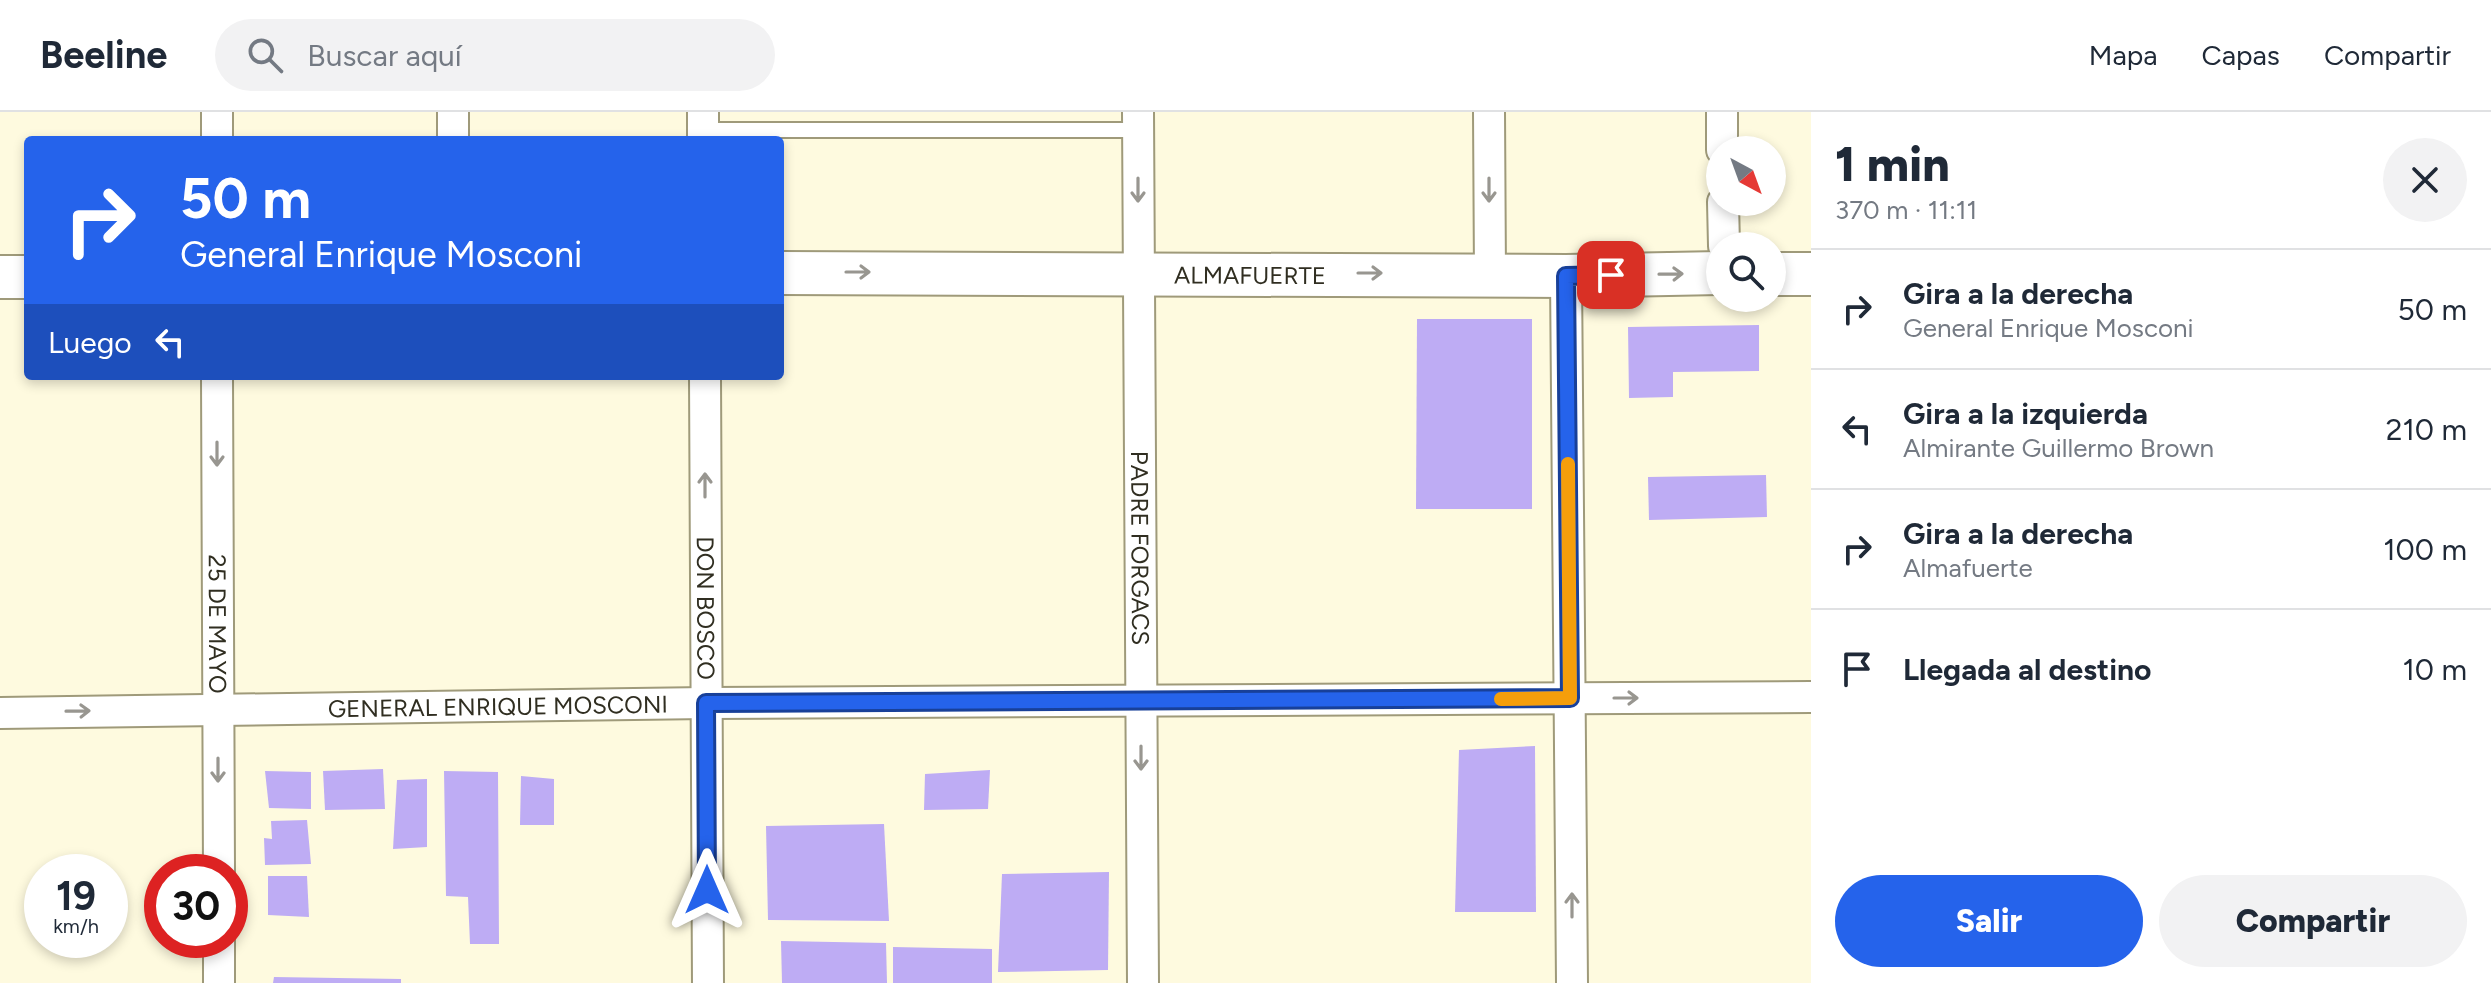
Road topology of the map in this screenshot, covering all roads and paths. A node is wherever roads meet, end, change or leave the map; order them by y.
1 (217, 112) edge
2 (453, 112) edge
3 (930, 112) edge
4 (1489, 112) edge
5 (1722, 112) edge
6 (1138, 121) edge
7 (703, 127) edge
8 (930, 128) junction
9 (217, 136) edge
10 (453, 136) edge
11 (1722, 136) edge
12 (1139, 272) junction
13 (784, 273) edge
14 (1706, 273) edge
15 (1490, 274) junction
16 (1786, 274) edge
17 (1811, 274) edge
18 (1566, 276) junction
19 (24, 277) edge
20 (0, 279) edge
21 (217, 380) edge
22 (705, 380) edge
23 (1811, 697) edge
24 (1570, 698) junction
25 (1141, 702) junction
26 (706, 703) junction
27 (218, 709) junction
28 (0, 713) edge
29 (219, 854) edge
30 (219, 958) edge
31 (219, 983) edge
32 (708, 983) edge
33 (1143, 983) edge
34 (1572, 983) edge

1 - 9 street
2 - 10 street
3 - 8 lane
4 -> 15 street
5 - 11 street
6 - 8 lane
6 -> 12 street, PADRE FORGACS
7 - 8 lane
13 -> 12 street, ALMAFUERTE
12 -> 15 street, ALMAFUERTE
12 - 25 street, PADRE FORGACS
18 -> 14 street, ALMAFUERTE
15 - 18 street, ALMAFUERTE
16 - 17 street
18 - 24 street
19 - 20 street
21 -> 27 street, 25 DE MAYO
26 -> 22 street, DON BOSCO
24 -> 23 street, GENERAL ENRIQUE MOSCONI
24 - 25 street, GENERAL ENRIQUE MOSCONI
34 -> 24 street
25 - 26 street, GENERAL ENRIQUE MOSCONI
25 -> 33 street, PADRE FORGACS
26 - 27 street, GENERAL ENRIQUE MOSCONI
26 - 32 street, DON BOSCO
28 -> 27 street, GENERAL ENRIQUE MOSCONI
27 -> 29 street, 25 DE MAYO
30 - 31 street

